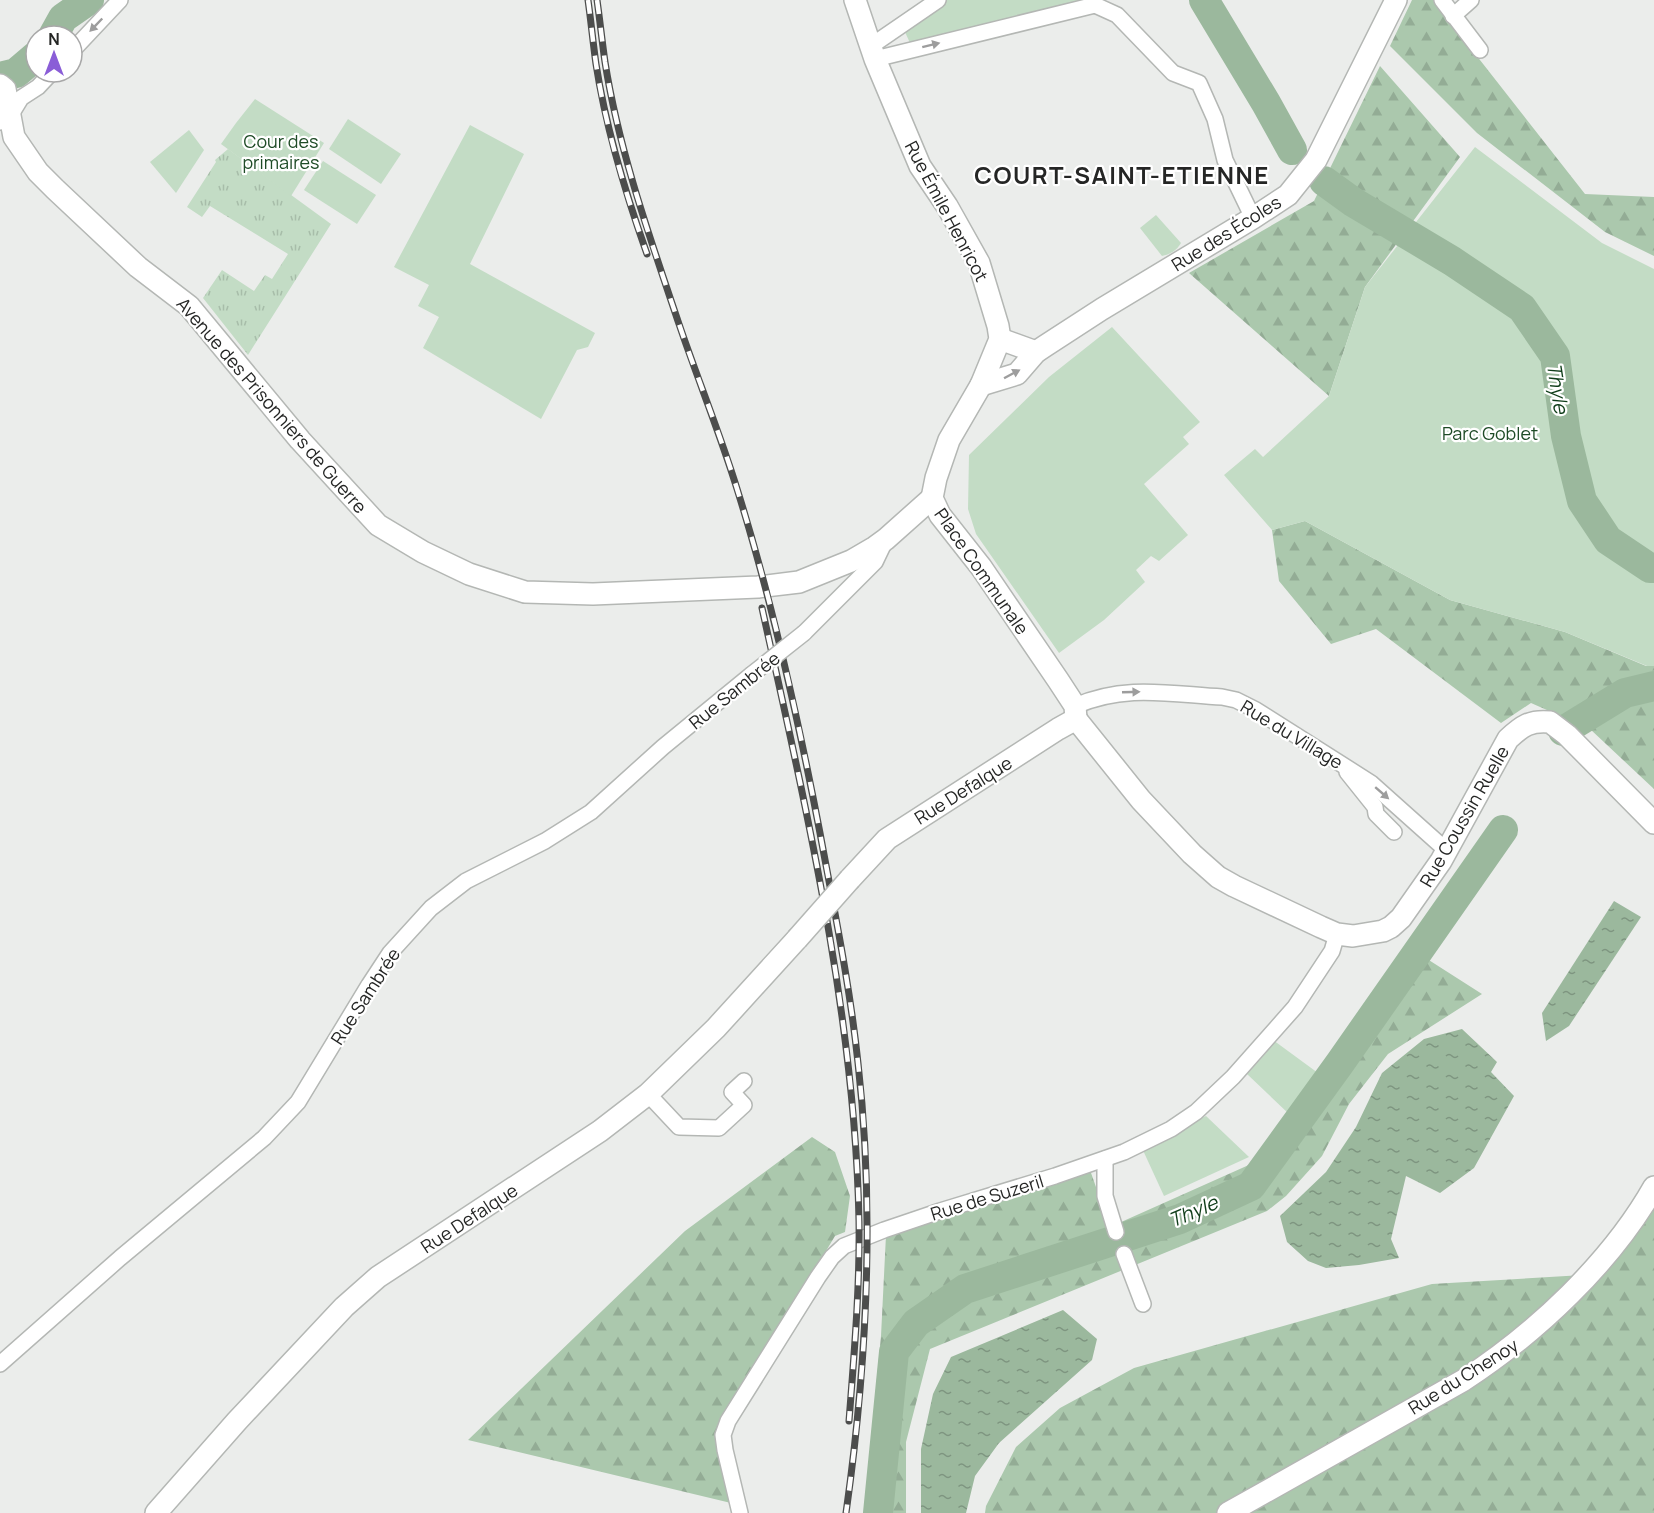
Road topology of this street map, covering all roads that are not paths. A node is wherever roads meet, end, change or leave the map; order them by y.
1 (120, 0) edge
2 (855, 0) edge
3 (938, 0) edge
4 (1396, 0) edge
5 (1442, 0) edge
6 (1472, 0) edge
7 (1095, 3) edge
8 (1453, 16) junction
9 (84, 38) edge
10 (1480, 50) dead end
11 (873, 53) junction
12 (41, 84) edge
13 (2, 87) edge
14 (5, 119) edge
15 (1253, 218) junction
16 (1000, 339) junction
17 (1036, 352) junction
18 (981, 385) junction
19 (932, 498) junction
20 (886, 539) junction
21 (1075, 713) junction
22 (1342, 764) junction
23 (1654, 823) edge
24 (1394, 832) dead end
25 (1446, 850) junction
26 (1337, 934) junction
27 (744, 1081) dead end
28 (648, 1094) junction
29 (1105, 1159) junction
30 (1654, 1187) edge
31 (1116, 1232) dead end
32 (1124, 1254) dead end
33 (1143, 1304) dead end
34 (0, 1364) edge
35 (156, 1513) edge
36 (740, 1513) edge
37 (1228, 1513) edge

1 -> 9 street
2 - 11 street, Rue Émile Henricot
3 - 11 street
4 - 15 street, Rue des Écoles
5 - 8 street
6 - 8 street
11 -> 7 street
7 - 15 street
8 - 10 street
11 - 16 street, Rue Émile Henricot
12 - 14 street
13 - 14 street, Avenue des Prisonniers de Guerre
14 - 20 street, Avenue des Prisonniers de Guerre
15 - 17 street, Rue des Écoles
16 - 17 street
16 - 18 street, Place Communale
18 -> 17 street
18 - 19 street, Place Communale
19 - 20 street, Avenue des Prisonniers de Guerre
19 - 21 street, Place Communale
20 - 34 street, Rue Sambrée, bridge
21 -> 22 street, Rue du Village
21 - 26 street, Rue Coussin Ruelle
21 - 28 street, Rue Defalque, bridge
22 - 24 street
22 -> 25 street, Rue du Village
23 - 25 street, Rue Coussin Ruelle
25 - 26 street, Rue Coussin Ruelle
26 - 29 street, Rue de Suzeril
27 - 28 street
28 - 35 street, Rue Defalque
29 - 31 street
29 - 36 street, Rue de Suzeril
30 - 37 street, Rue du Chenoy
32 - 33 street

